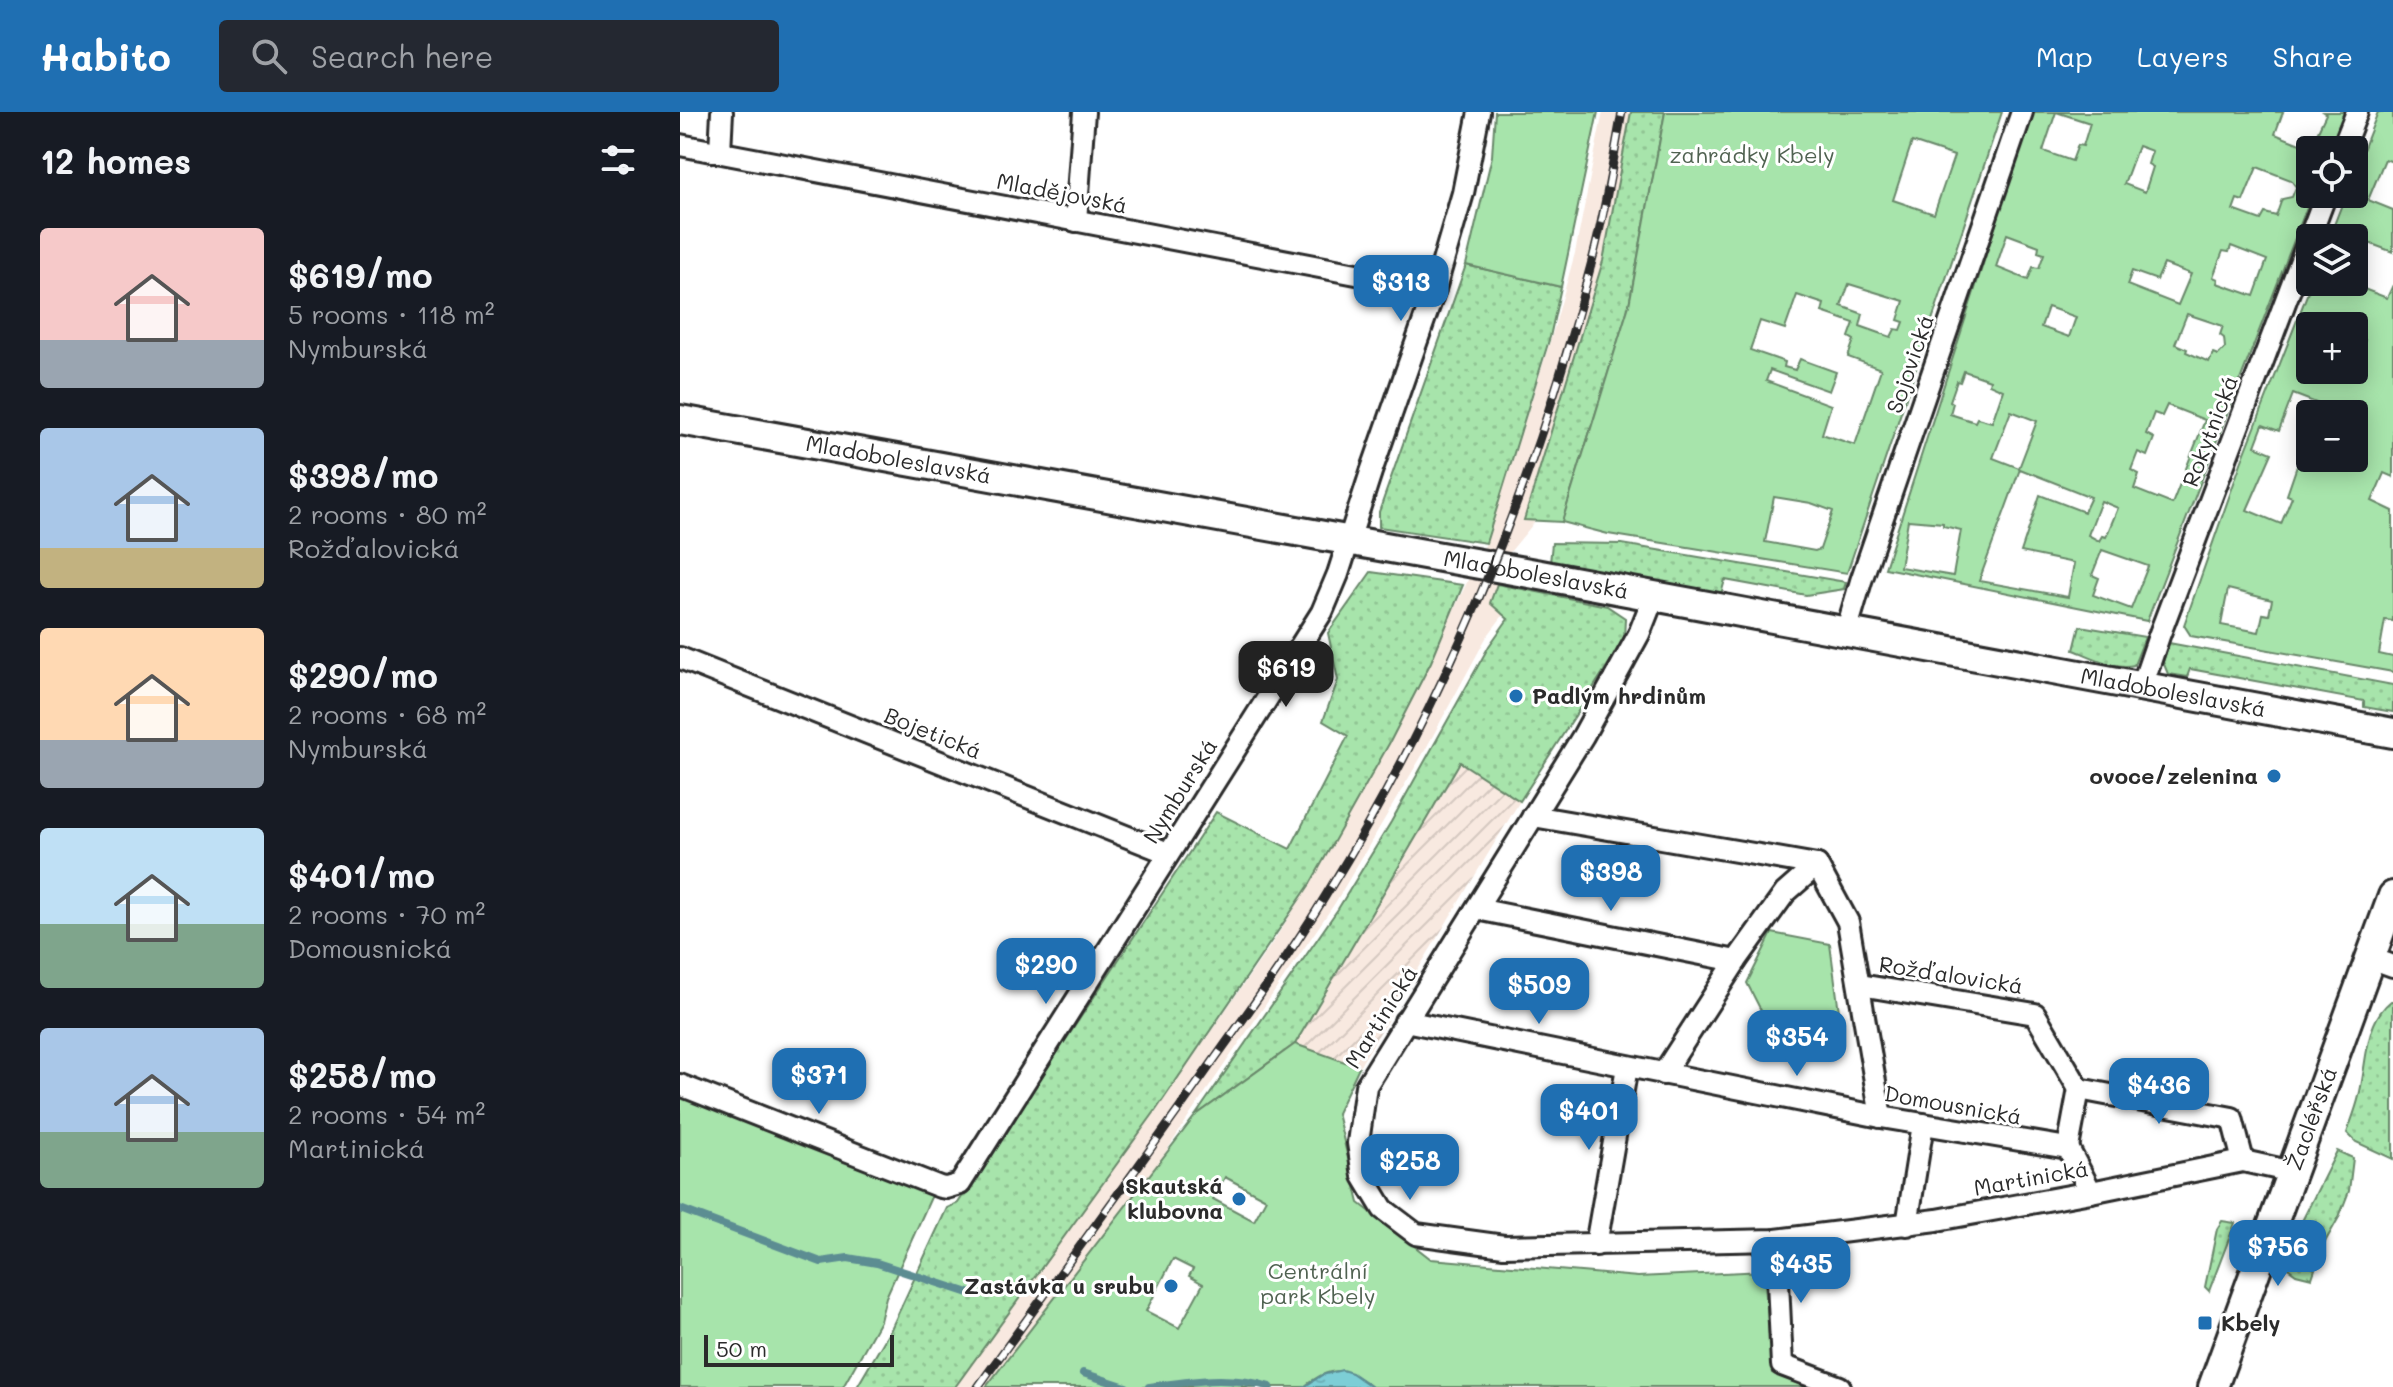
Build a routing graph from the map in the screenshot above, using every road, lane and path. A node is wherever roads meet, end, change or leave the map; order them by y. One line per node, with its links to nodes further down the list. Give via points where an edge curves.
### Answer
1 (722, 112): 8 (street)
2 (1084, 112): 10 (street)
3 (1479, 112): 11 (street, Nymburská, via 1463,193)
4 (2022, 112): 15 (street, Sojovická)
5 (2357, 112): 6 (street)
6 (2348, 136)
7 (680, 145): 8 (street, Mladějovská)
8 (720, 151): 10 (street, Mladějovská)
9 (2321, 208): 17 (street, Rokytnická)
10 (1076, 221): 11 (street, Mladějovská)
11 (1435, 289): 13 (street, Nymburská)
12 (680, 420): 13 (main road, Mladoboleslavská)
13 (1349, 540): 14 (main road, Mladoboleslavská); 20 (street, Nymburská, via 1322,612)
14 (1654, 596): 15 (main road, Mladoboleslavská); 19 (street, Martinická, via 1583,736)
15 (1846, 632): 17 (main road, Mladoboleslavská)
16 (680, 658): 20 (street, Bojetická)
17 (2142, 686): 18 (main road, Mladoboleslavská)
18 (2393, 733)
19 (1533, 816): 21 (street); 23 (street, Martinická)
20 (1168, 853): 30 (street, Nymburská, via 960,1184 946,1188)
21 (1817, 865): 24 (street, via 1785,893); 26 (street, via 1848,922)
22 (2393, 896): 25 (main road, Žacléřská)
23 (1477, 909): 24 (street); 27 (street, Martinická)
24 (1736, 961): 29 (street)
25 (2382, 962): 36 (main road, Žacléřská)
26 (1860, 985): 31 (street, Rožďalovická, via 2035,1014); 32 (street)
27 (1405, 1021): 28 (street, Domousnická); 40 (street, Martinická, via 1366,1086 1360,1117 1363,1176 1383,1209 1416,1234 1504,1246)
28 (1627, 1067): 29 (street, Domousnická); 40 (street)
29 (1663, 1074): 32 (street, Domousnická)
30 (680, 1085)
31 (2079, 1089): 34 (street); 35 (street, via 2232,1118)
32 (1881, 1117): 33 (street, Domousnická)
33 (1923, 1124): 34 (street, Domousnická); 38 (street)
34 (2068, 1148): 37 (street)
35 (2243, 1161): 36 (street, Martinická); 37 (street, Martinická)
36 (2293, 1172): 42 (main road, Žacléřská)
37 (2091, 1192): 38 (street, Martinická)
38 (1907, 1225): 39 (street, Martinická)
39 (1776, 1240): 40 (street, Martinická); 41 (street, via 1782,1365)
40 (1596, 1245)
41 (1840, 1387)
42 (2213, 1387)

